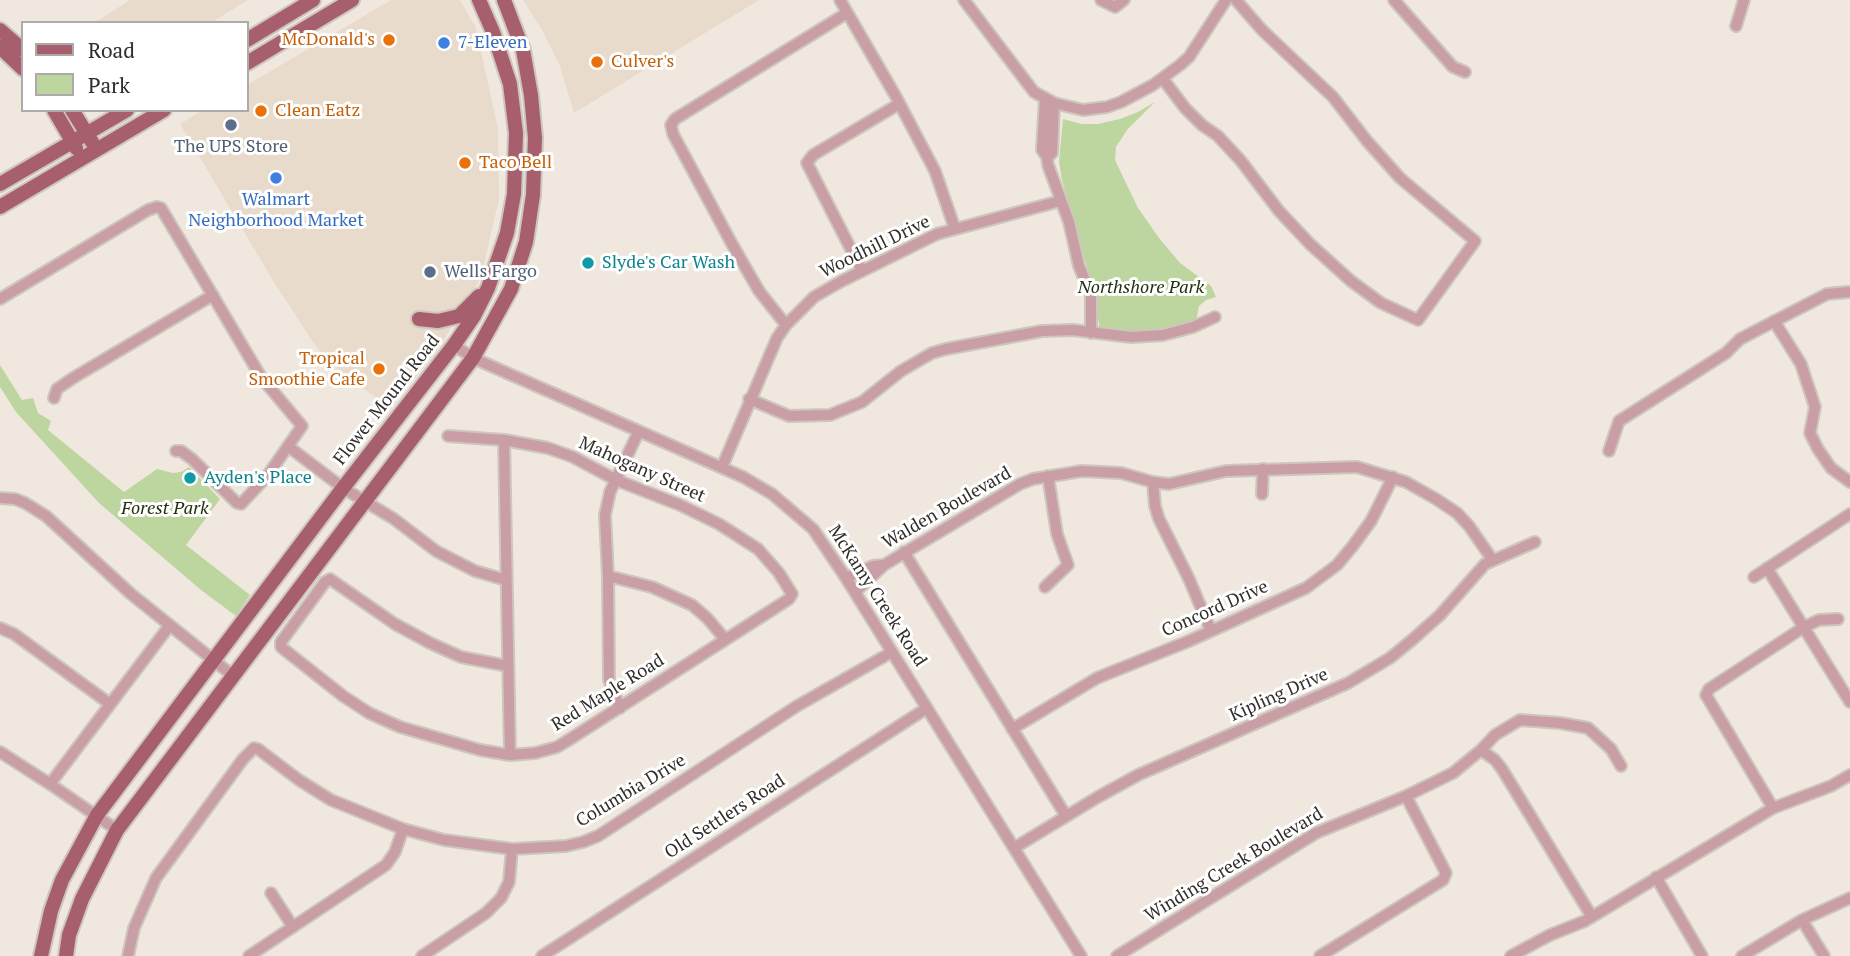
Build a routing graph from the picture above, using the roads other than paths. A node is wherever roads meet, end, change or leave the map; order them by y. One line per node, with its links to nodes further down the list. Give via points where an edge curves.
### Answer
1 (352, 0): 20 (main road)
2 (479, 0): 35 (main road, Flower Mound Road, via 510,84 516,133)
3 (504, 0): 36 (main road, via 523,50 531,95)
4 (839, 0): 13 (street)
5 (964, 0): 24 (street, via 1023,80)
6 (1101, 0): 12 (street)
7 (1226, 0): 23 (street, via 1189,57)
8 (1236, 0): 23 (street, via 1333,97 1400,178 1475,242 1418,320 1381,303 1310,244 1219,136 1185,108)
9 (1744, 0): 14 (street)
10 (1397, 1): 22 (street, via 1453,67)
11 (309, 3): 16 (main road); 19 (main road, via 291,22)
12 (1119, 3)
13 (847, 13): 25 (street); 48 (street, via 675,120 672,127 759,291)
14 (1736, 26)
15 (0, 30): 18 (main road)
16 (248, 39)
17 (0, 47): 21 (main road)
18 (21, 48)
19 (248, 50)
20 (248, 61)
21 (21, 67)
22 (1465, 72)
23 (1163, 79): 24 (street, via 1107,107 1083,110)
24 (1050, 101): 37 (street, via 1041,142)
25 (899, 104): 39 (street, via 935,171); 40 (street, via 807,163)
26 (55, 112): 31 (main road)
27 (73, 112): 30 (main road)
28 (124, 112): 30 (main road)
29 (161, 112): 32 (main road)
30 (87, 134): 31 (main road); 32 (main road)
31 (72, 142): 33 (main road); 34 (main road)
32 (96, 149): 33 (main road)
33 (81, 158): 38 (main road)
34 (0, 184)
35 (514, 194): 36 (main road); 41 (main road, Flower Mound Road, via 507,233)
36 (533, 195): 51 (main road, via 526,242 511,289)
37 (1060, 201): 39 (street, Woodhill Drive); 49 (street, via 1091,295)
38 (0, 207)
39 (956, 229): 40 (street, Woodhill Drive)
40 (862, 271): 48 (street, Woodhill Drive, via 814,298)
41 (488, 288): 46 (main road, via 459,316); 50 (main road, Flower Mound Road)
42 (1848, 292): 47 (street, via 1827,294)
43 (213, 295): 44 (street, via 157,207); 52 (street, via 73,378 57,389); 57 (street, via 261,377 300,421 302,426)
44 (0, 299)
45 (1215, 317): 49 (street, via 1163,335)
46 (419, 319)
47 (1774, 321): 58 (street, via 1619,421); 66 (street, via 1801,364 1815,407 1810,433 1831,468)
48 (786, 325): 53 (street, Woodhill Drive)
49 (1091, 333): 53 (street, via 1042,331 932,353 862,402 830,415 789,416)
50 (454, 345): 51 (street, McKamy Creek Road); 67 (main road, Flower Mound Road)
51 (473, 358): 54 (street, McKamy Creek Road); 70 (main road)
52 (54, 398)
53 (749, 399): 60 (street, Woodhill Drive)
54 (638, 433): 60 (street, McKamy Creek Road); 64 (street)
55 (448, 436): 56 (street, Mahogany Street)
56 (504, 440): 64 (street, Mahogany Street, via 548,448); 80 (street)
57 (289, 447): 59 (street, via 242,504 192,459); 67 (street)
58 (1609, 450)
59 (176, 451)
60 (722, 467): 79 (street, McKamy Creek Road, via 793,511 813,529)
61 (1264, 470): 63 (street, Walden Boulevard, via 1357,467); 65 (street, Walden Boulevard); 68 (street)
62 (1048, 476): 65 (street, Walden Boulevard, via 1082,471 1121,473); 73 (street, Walden Boulevard, via 1020,484); 81 (street, via 1057,534 1068,565)
63 (1393, 477): 74 (street, Walden Boulevard, via 1457,513); 88 (street, Concord Drive, via 1371,521 1336,565 1306,588)
64 (617, 480): 77 (street, via 605,515); 83 (street, Mahogany Street, via 740,536 758,549)
65 (1153, 482): 88 (street, via 1160,519)
66 (1850, 482)
67 (342, 488): 70 (street); 91 (main road, Flower Mound Road)
68 (1262, 494)
69 (0, 498): 85 (street, via 15,499 46,516)
70 (363, 502): 80 (street, via 457,563); 93 (main road)
71 (1850, 514): 76 (street)
72 (1535, 542): 74 (street, Kipling Drive)
73 (904, 552): 75 (street, Walden Boulevard); 98 (street)
74 (1492, 559): 108 (street, Kipling Drive, via 1412,640 1349,683 1138,775)
75 (884, 565): 79 (street, Walden Boulevard); 82 (street, Walden Boulevard)
76 (1767, 568): 78 (street); 86 (street)
77 (608, 576): 89 (street, via 652,587 692,606); 96 (street, via 608,680)
78 (1754, 577)
79 (846, 578): 82 (street, McKamy Creek Road)
80 (506, 580): 92 (street)
81 (1045, 587)
82 (855, 592): 90 (street, McKamy Creek Road)
83 (792, 594): 89 (street, Red Maple Road)
84 (1838, 619): 86 (street)
85 (170, 625): 91 (street); 95 (street)
86 (1804, 627): 94 (street); 106 (street, via 1706,695)
87 (0, 628): 95 (street)
88 (1211, 631): 98 (street, Concord Drive, via 1097,678)
89 (725, 639): 96 (street, Red Maple Road)
90 (892, 652): 97 (street, McKamy Creek Road); 112 (street, Columbia Drive, via 797,706 598,836 566,846)
91 (213, 660): 93 (street); 107 (main road, Flower Mound Road)
92 (508, 666): 101 (street); 101 (street, Red Maple Road, via 478,662 438,647 330,579 282,638 281,647 369,713 427,736)
93 (232, 675): 110 (main road)
94 (1850, 702)
95 (110, 704): 104 (street)
96 (620, 708): 101 (street, Red Maple Road, via 557,747)
97 (927, 708): 111 (street, McKamy Creek Road); 124 (street, Old Settlers Road)
98 (1012, 729): 108 (street)
99 (1480, 750): 102 (street, Winding Creek Boulevard, via 1520,720 1550,722 1588,729 1611,749); 105 (street, Winding Creek Boulevard, via 1453,773); 116 (street, via 1502,769)
100 (0, 752): 104 (street)
101 (510, 755)
102 (1621, 766)
103 (1850, 775): 106 (street)
104 (50, 784): 107 (street)
105 (1406, 796): 126 (street, Winding Creek Boulevard, via 1316,833); 127 (street, via 1444,864 1443,880)
106 (1773, 808): 113 (street)
107 (97, 816): 110 (street); 119 (main road, Flower Mound Road, via 62,880)
108 (1066, 816): 111 (street, Kipling Drive)
109 (403, 829): 112 (street, Columbia Drive); 118 (street, via 386,865); 121 (street, Columbia Drive, via 331,800 254,748 156,878 134,928)
110 (117, 831): 120 (main road, via 82,899)
111 (1014, 848): 125 (street, McKamy Creek Road)
112 (512, 849): 123 (street, via 509,882 501,898)
113 (1656, 877): 116 (street); 129 (street)
114 (271, 893): 118 (street)
115 (1850, 898): 117 (street)
116 (1592, 917): 128 (street)
117 (1802, 920): 130 (street); 131 (street)
118 (293, 927): 122 (street)
119 (41, 956)
120 (66, 956)
121 (128, 956)
122 (249, 956)
123 (422, 956)
124 (542, 956)
125 (1081, 956)
126 (1117, 956)
127 (1320, 956)
128 (1511, 956)
129 (1702, 956)
130 (1742, 956)
131 (1824, 956)

